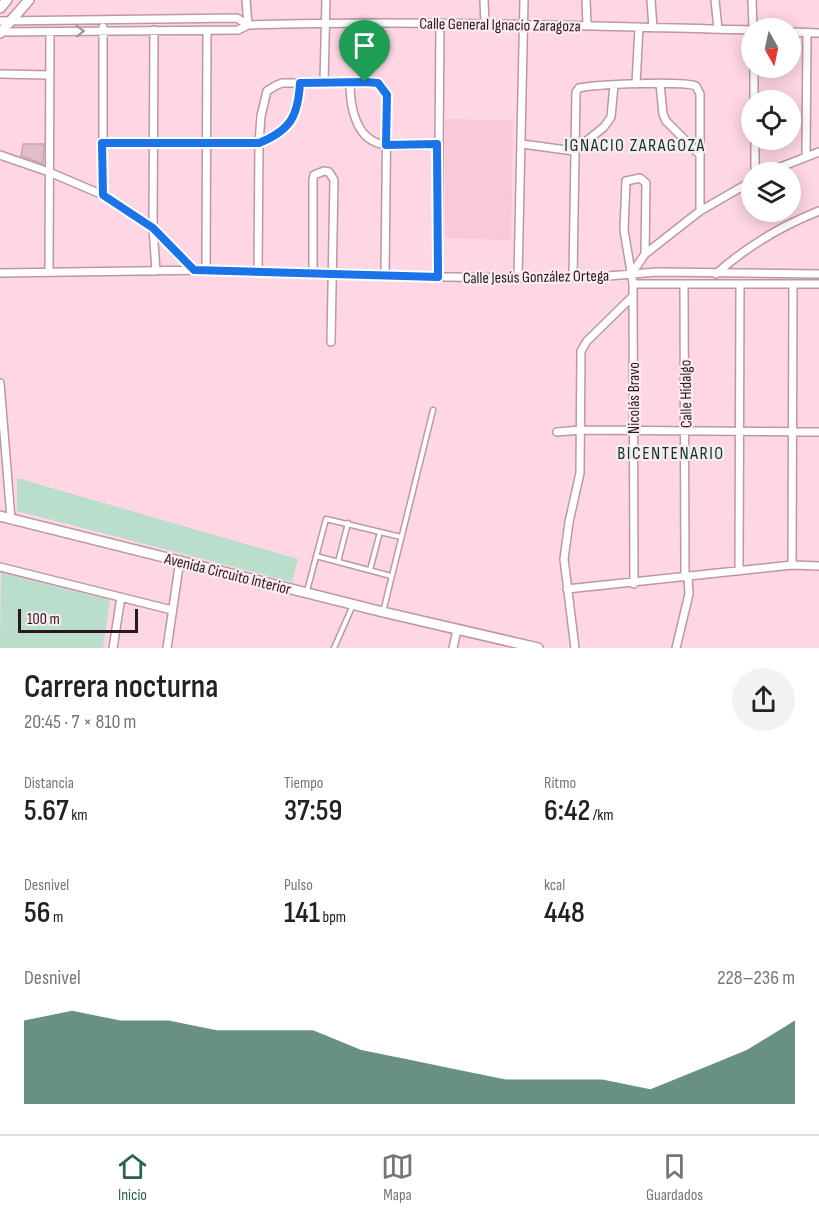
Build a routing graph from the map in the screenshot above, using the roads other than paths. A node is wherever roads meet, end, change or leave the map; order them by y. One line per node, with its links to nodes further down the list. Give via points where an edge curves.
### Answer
1 (7, 0): 11 (main road)
2 (29, 0): 15 (main road)
3 (246, 0): 21 (street)
4 (326, 0): 18 (street)
5 (484, 0): 20 (street)
6 (524, 0): 22 (street)
7 (586, 0): 23 (street)
8 (651, 0): 25 (street)
9 (716, 0): 26 (street)
10 (752, 0): 12 (street)
11 (0, 8)
12 (752, 18)
13 (143, 19): 14 (street, Calle General Ignacio Zaragoza); 16 (street, Calle General Ignacio Zaragoza); 28 (street)
14 (184, 19): 21 (street, Calle General Ignacio Zaragoza, via 237,18); 30 (street)
15 (11, 20): 16 (street, Calle General Ignacio Zaragoza); 17 (street, Calle General Ignacio Zaragoza); 34 (main road)
16 (103, 20): 32 (street)
17 (0, 21)
18 (326, 22): 19 (street, Calle General Ignacio Zaragoza); 21 (street, Calle General Ignacio Zaragoza); 41 (street)
19 (440, 23): 20 (street, Calle General Ignacio Zaragoza); 50 (street)
20 (485, 24): 22 (street, Calle General Ignacio Zaragoza)
21 (248, 25): 31 (street, Calle General Ignacio Zaragoza, via 238,30)
22 (524, 25): 23 (street, Calle General Ignacio Zaragoza); 51 (street)
23 (587, 25): 24 (street, Calle General Ignacio Zaragoza)
24 (639, 27): 25 (street, Calle General Ignacio Zaragoza); 43 (street)
25 (653, 28): 26 (street, Calle General Ignacio Zaragoza)
26 (718, 29): 27 (street, Calle General Ignacio Zaragoza)
27 (741, 29)
28 (143, 30): 29 (street, Calle General Ignacio Zaragoza); 32 (street, Calle General Ignacio Zaragoza)
29 (154, 30): 30 (street, Calle General Ignacio Zaragoza); 48 (street)
30 (184, 30): 31 (street, Calle General Ignacio Zaragoza)
31 (207, 30): 46 (street)
32 (102, 31): 33 (street, Calle General Ignacio Zaragoza, one-way to 32); 47 (street)
33 (50, 32): 34 (street, Calle General Ignacio Zaragoza); 39 (street)
34 (0, 33)
35 (801, 33): 36 (street)
36 (807, 33): 37 (street); 57 (street)
37 (819, 33)
38 (0, 74): 39 (street)
39 (49, 75): 59 (street)
40 (300, 83): 41 (street); 49 (street, via 292,120); 49 (street, via 278,84 267,91)
41 (324, 83): 42 (street)
42 (350, 83): 52 (street, via 351,105 360,128 369,139); 52 (street, via 375,82 387,95)
43 (636, 84): 44 (street); 45 (street)
44 (660, 84): 55 (street, via 666,121); 55 (street, via 691,84 699,90)
45 (614, 85): 53 (street, via 611,117); 53 (street, via 579,88 576,92)
46 (208, 142): 48 (street); 49 (street); 67 (street)
47 (102, 143): 48 (street); 61 (street)
48 (155, 143): 64 (street)
49 (259, 143): 70 (street)
50 (437, 144): 52 (street); 78 (street)
51 (522, 144): 53 (street); 80 (street)
52 (386, 145): 77 (street)
53 (574, 151): 79 (street)
54 (819, 152): 57 (street)
55 (700, 154): 62 (street)
56 (0, 155): 59 (street)
57 (806, 156): 58 (street)
58 (792, 162)
59 (48, 172): 61 (street); 69 (street)
60 (741, 187): 62 (street)
61 (103, 195): 64 (street)
62 (700, 211): 65 (street)
63 (819, 211): 75 (street, via 736,255)
64 (153, 228): 66 (street); 68 (street)
65 (645, 254): 73 (street); 73 (street, Nicolás Bravo, via 646,183 640,178 626,183 624,237)
66 (194, 270): 67 (street, Calle Jesús González Ortega); 68 (street, Calle Jesús González Ortega)
67 (206, 270): 70 (street, Calle Jesús González Ortega)
68 (156, 271): 69 (street, Calle Jesús González Ortega)
69 (49, 272): 71 (street, Calle Jesús González Ortega)
70 (258, 272): 72 (street, Calle Jesús González Ortega)
71 (0, 273)
72 (313, 273): 74 (street, Calle Jesús González Ortega); 74 (street, via 313,180 314,175 324,171 334,180)
73 (632, 273): 75 (street, Calle Jesús González Ortega); 79 (street, Calle Jesús González Ortega); 81 (street, Nicolás Bravo)
74 (332, 274): 77 (street, Calle Jesús González Ortega); 87 (street)
75 (716, 274): 76 (street, Calle Jesús González Ortega)
76 (819, 274)
77 (385, 276): 78 (street, Calle Jesús González Ortega)
78 (438, 277): 80 (street, Calle Jesús González Ortega)
79 (573, 277): 80 (street, Calle Jesús González Ortega)
80 (518, 278)
81 (633, 284): 82 (street, Calle Jesús González Ortega); 86 (street, Nicolás Bravo)
82 (684, 284): 83 (street, Calle Jesús González Ortega); 92 (street, Calle Hidalgo)
83 (740, 284): 84 (street, Calle Jesús González Ortega); 93 (street)
84 (793, 284): 85 (street, Calle Jesús González Ortega); 95 (street)
85 (819, 284)
86 (632, 297): 90 (street, via 583,346); 91 (street, Nicolás Bravo)
87 (331, 342)
88 (0, 384): 97 (street)
89 (433, 410): 102 (lane)
90 (581, 430): 91 (street); 94 (street); 114 (street, via 579,485 564,559)
91 (633, 431): 92 (street); 113 (street, Nicolás Bravo)
92 (686, 431): 93 (street); 112 (street, Calle Hidalgo)
93 (738, 431): 95 (street); 110 (street)
94 (557, 432)
95 (792, 432): 96 (street); 106 (street)
96 (819, 432)
97 (3, 471): 99 (street)
98 (0, 516): 99 (main road, Avenida Circuito Interior)
99 (11, 519): 104 (main road, Avenida Circuito Interior)
100 (348, 523): 101 (lane); 103 (lane, via 326,519); 105 (lane)
101 (380, 532): 102 (lane); 109 (lane)
102 (401, 537): 111 (lane)
103 (316, 556): 105 (lane); 115 (lane)
104 (180, 560): 115 (main road, Avenida Circuito Interior); 118 (street)
105 (338, 562): 109 (lane)
106 (792, 565): 107 (street); 110 (street)
107 (819, 566)
108 (0, 567): 116 (street)
109 (370, 570): 111 (lane)
110 (739, 571): 112 (street)
111 (392, 576): 119 (lane)
112 (687, 577): 113 (street); 127 (street, Calle Hidalgo, via 689,594)
113 (634, 584): 114 (street)
114 (567, 589): 126 (street)
115 (306, 592): 117 (main road, Avenida Circuito Interior)
116 (121, 597): 118 (street); 121 (street)
117 (353, 604): 119 (main road, Avenida Circuito Interior); 123 (lane)
118 (172, 610): 122 (street)
119 (383, 612): 120 (main road, Avenida Circuito Interior)
120 (457, 630): 124 (street); 125 (main road, Avenida Circuito Interior)
121 (113, 648)
122 (167, 648)
123 (334, 648)
124 (453, 648)
125 (538, 648)
126 (575, 648)
127 (676, 648)

